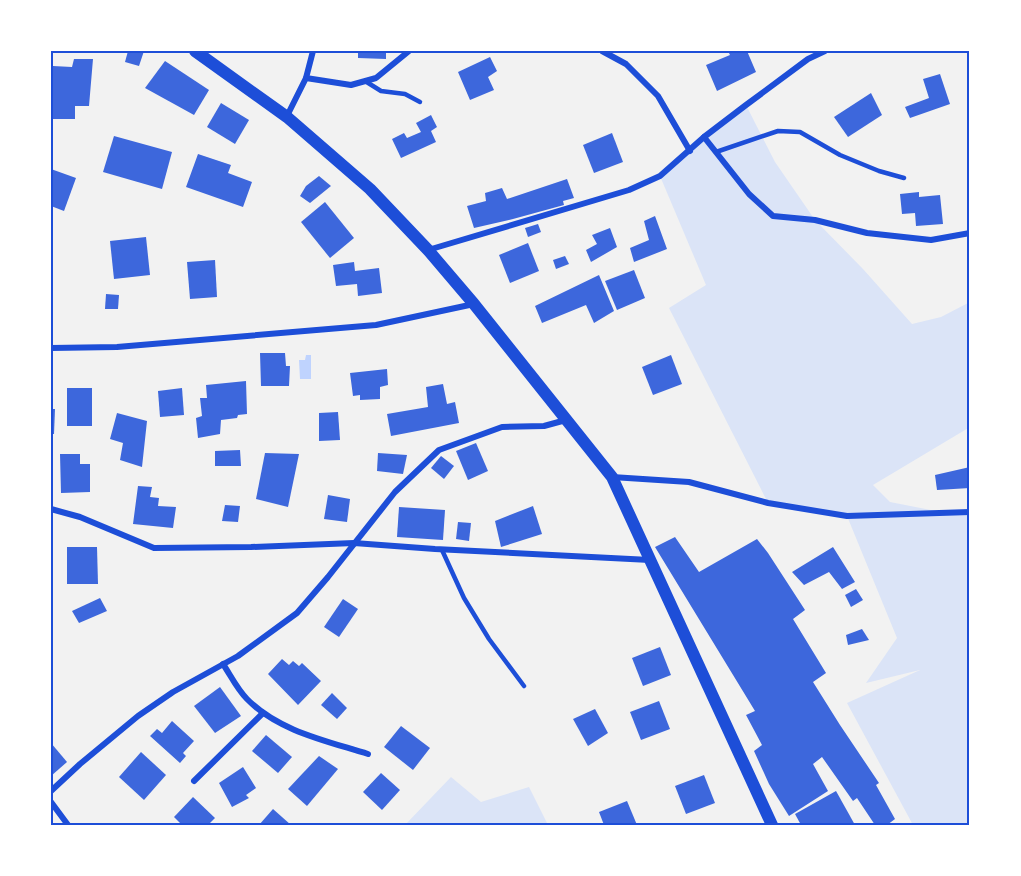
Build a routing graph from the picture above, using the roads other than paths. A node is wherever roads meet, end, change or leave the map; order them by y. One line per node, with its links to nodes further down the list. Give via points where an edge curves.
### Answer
1 (195, 51): 9 (main road)
2 (313, 51): 6 (street)
3 (409, 51): 7 (street, via 376,78)
4 (602, 51): 11 (street, via 626,64 658,96)
5 (825, 51): 10 (street, via 808,59)
6 (306, 78): 7 (street, via 351,86); 9 (street)
7 (365, 81): 8 (lane, via 381,91 405,94)
8 (420, 102)
9 (286, 117): 15 (main road, via 370,189)
10 (704, 137): 11 (street); 12 (street)
11 (690, 151): 15 (street, via 660,176 629,190)
12 (716, 152): 13 (lane, via 778,131 800,132 840,154); 14 (street, via 749,194 773,216 931,240)
13 (903, 178)
14 (970, 233)
15 (428, 250): 16 (main road)
16 (474, 304): 17 (street, via 376,325 117,347); 18 (main road)
17 (51, 348)
18 (567, 420): 19 (main road); 22 (street, via 544,426 502,427 439,450 395,492)
19 (612, 477): 21 (street, via 689,482 768,503 847,516); 24 (main road)
20 (51, 509): 22 (street, via 81,517 154,548)
21 (970, 512)
22 (354, 543): 23 (street); 25 (street, via 297,613)
23 (442, 550): 24 (street); 26 (lane, via 464,598)
24 (650, 560): 33 (main road)
25 (223, 664): 27 (street, via 245,698); 30 (street, via 138,716)
26 (524, 686)
27 (263, 714): 28 (street, via 310,736); 29 (street)
28 (368, 754)
29 (194, 781)
30 (51, 791)
31 (51, 802): 32 (street)
32 (68, 825)
33 (772, 825)

